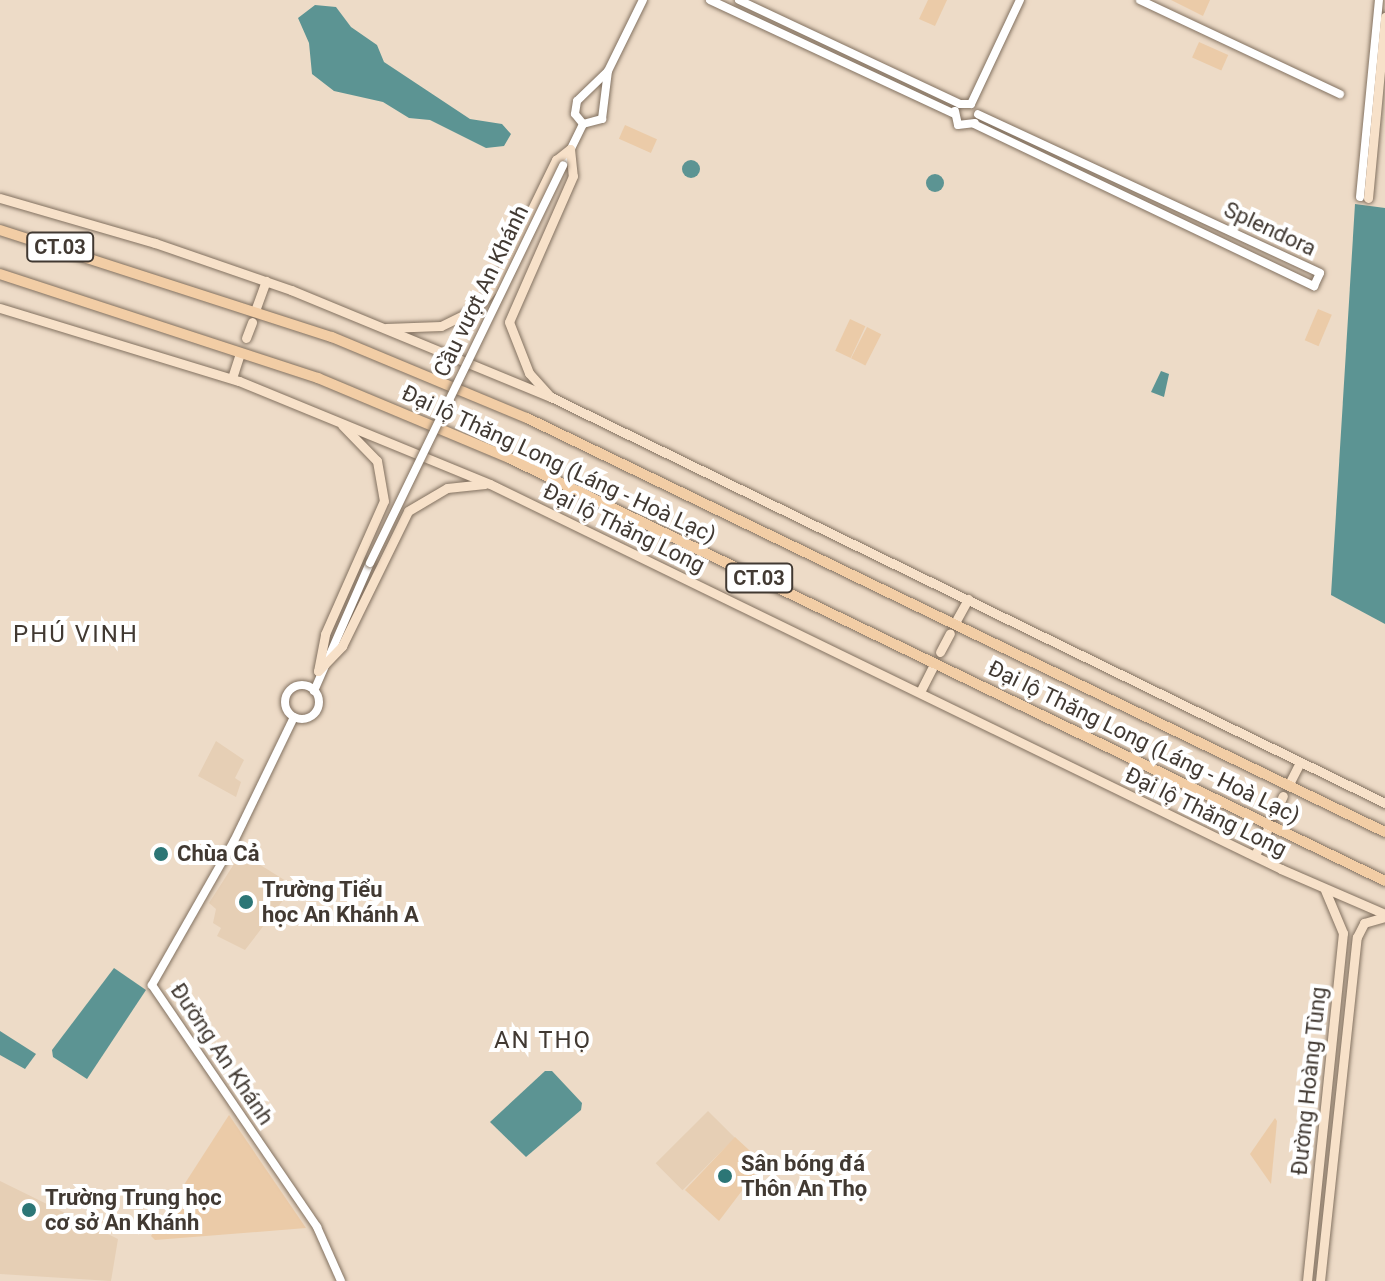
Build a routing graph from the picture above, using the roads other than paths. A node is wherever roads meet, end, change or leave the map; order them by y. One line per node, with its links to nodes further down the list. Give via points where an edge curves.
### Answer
1 (643, 0): 8 (street)
2 (710, 0): 14 (street)
3 (739, 0): 11 (street)
4 (1020, 0): 12 (street)
5 (1140, 0): 9 (street)
6 (1379, 0): 20 (street)
7 (1385, 17): 20 (main road)
8 (608, 71): 10 (street); 13 (street)
9 (1340, 94)
10 (582, 97): 13 (street, via 596,96); 16 (street, via 575,114)
11 (960, 104): 12 (street); 14 (street)
12 (971, 104): 15 (street)
13 (604, 106): 16 (street, via 602,119)
14 (954, 114): 17 (street, via 962,127)
15 (978, 114): 17 (street); 17 (street, Splendora, via 1320,273 1314,286)
16 (583, 124): 18 (street, Cầu vượt An Khánh)
17 (974, 124)
18 (570, 149): 27 (main road, via 556,160 493,289 476,309 441,326); 31 (main road, via 573,176 509,322 529,373); 39 (street, Cầu vượt An Khánh, bridge)
19 (0, 198): 23 (main road)
20 (1364, 198)
21 (0, 230): 50 (highway, Đại lộ Thăng Long (Láng - Hoà Lạc) / CT.03, via 332,337 527,418)
22 (0, 274): 52 (highway, Đại lộ Thăng Long (Láng - Hoà Lạc) / CT.03, via 318,378 509,458)
23 (266, 281): 25 (main road); 27 (main road)
24 (0, 308): 30 (main road, Đại lộ Thăng Long)
25 (256, 308)
26 (252, 322): 28 (main road)
27 (381, 328): 31 (main road)
28 (246, 338)
29 (240, 354): 30 (main road)
30 (232, 378): 32 (main road, Đại lộ Thăng Long)
31 (551, 397): 34 (main road)
32 (334, 417): 33 (main road, Đại lộ Thăng Long); 39 (main road, via 377,461 384,501 325,634)
33 (490, 484): 39 (main road, via 447,488 408,511 342,646); 42 (main road, Đại lộ Thăng Long)
34 (968, 599): 35 (main road); 44 (main road)
35 (957, 619)
36 (950, 633): 37 (main road)
37 (940, 652)
38 (933, 666): 42 (main road)
39 (317, 674): 40 (street); 41 (street)
40 (305, 686): 41 (street); 43 (street, via 286,696 284,705)
41 (314, 691): 43 (street, via 315,713)
42 (920, 692): 51 (main road, Đại lộ Thăng Long)
43 (294, 717): 55 (street, Đường An Khánh, via 234,841 152,985 317,1227)
44 (1300, 762): 45 (main road); 47 (main road)
45 (1290, 782)
46 (1283, 796): 48 (main road)
47 (1385, 803)
48 (1274, 815)
49 (1269, 826): 51 (main road)
50 (1385, 832)
51 (1255, 855): 53 (main road, Đại lộ Thăng Long)
52 (1385, 881)
53 (1324, 888): 54 (main road, Đại lộ Thăng Long); 56 (main road, Đường Hoàng Tùng, via 1343,933)
54 (1385, 916): 57 (main road, Đường Hoàng Tùng, via 1364,923 1357,937)
55 (341, 1281)
56 (1307, 1281)
57 (1320, 1281)

